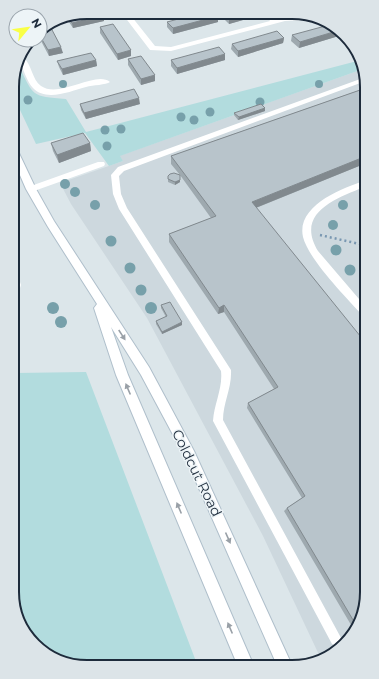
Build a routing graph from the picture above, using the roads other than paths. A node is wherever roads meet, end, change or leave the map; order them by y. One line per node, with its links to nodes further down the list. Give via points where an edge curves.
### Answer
1 (130, 19): 4 (main road, via 153,48 171,49)
2 (272, 19): 4 (main road)
3 (285, 19): 4 (main road)
4 (275, 22)
5 (24, 63): 7 (main road, via 36,87 44,91 54,93 95,82)
6 (360, 81): 14 (lane, via 122,169 115,175 117,194 123,209 226,370 228,379 217,412 218,421)
7 (106, 82)
8 (19, 162): 11 (main road, Coldcut Road)
9 (101, 164): 11 (lane)
10 (360, 186): 13 (lane, via 321,204 313,215 307,232 312,248)
11 (31, 189): 12 (main road, Coldcut Road)
12 (93, 291): 15 (main road, Coldcut Road, one-way to 12, via 122,375); 16 (main road, Coldcut Road, one-way to 16, via 145,371 190,455)
13 (360, 306)
14 (336, 640)
15 (243, 660)
16 (283, 660)

